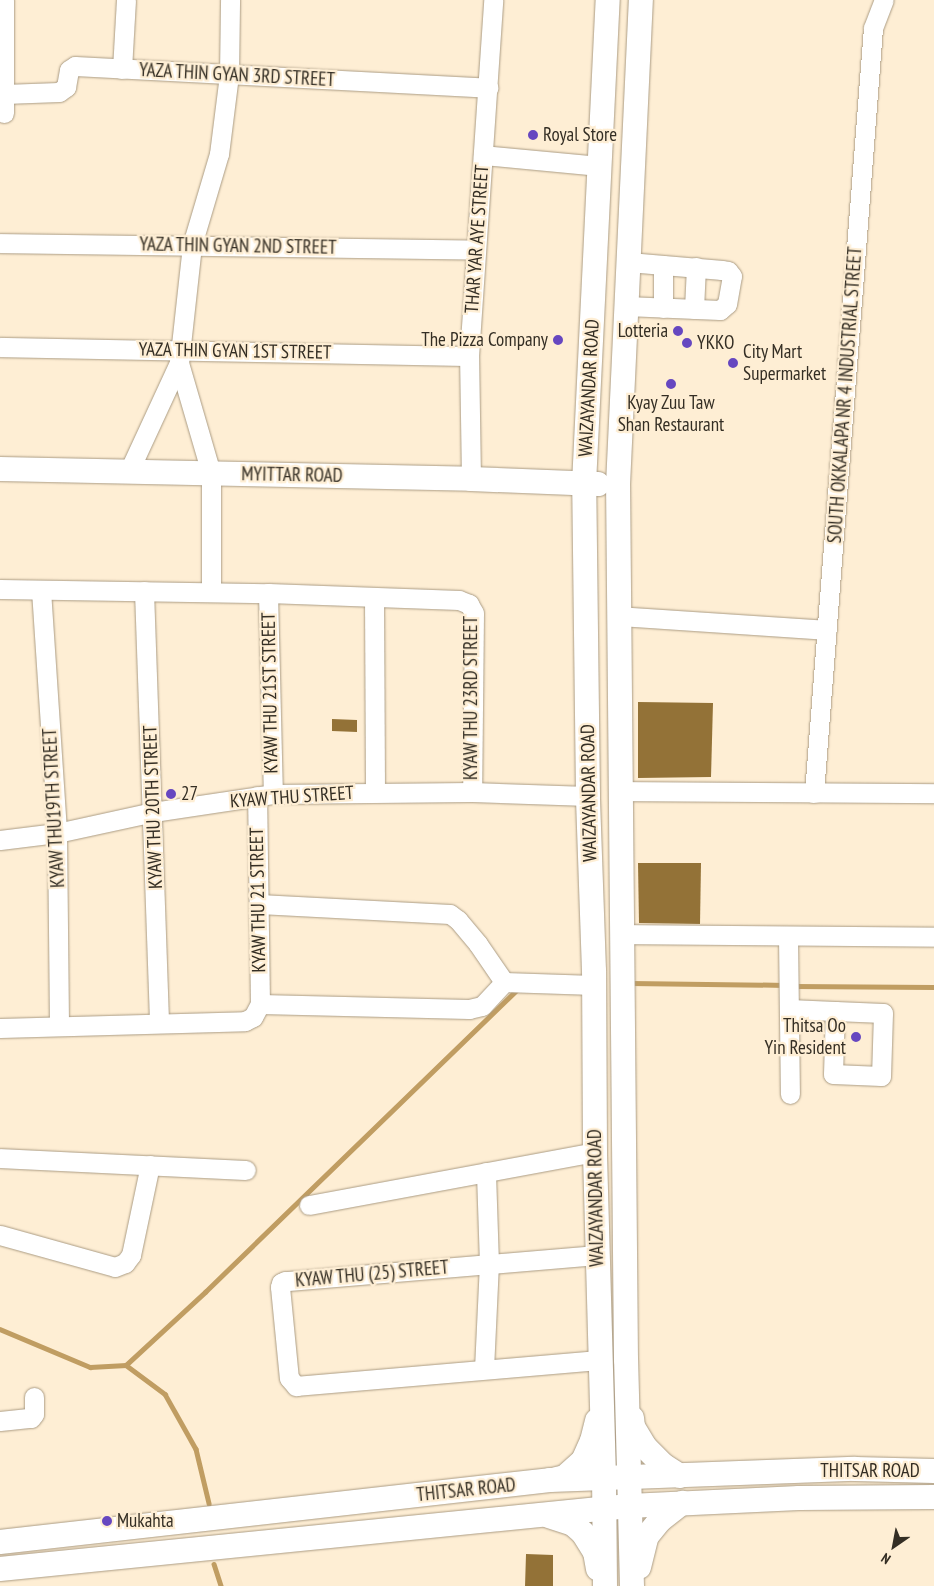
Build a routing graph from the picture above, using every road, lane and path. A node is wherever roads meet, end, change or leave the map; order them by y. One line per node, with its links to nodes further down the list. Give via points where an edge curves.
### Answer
1 (4, 0): 9 (street)
2 (126, 0): 8 (street)
3 (230, 0): 10 (street)
4 (493, 0): 11 (street, THAR YAR AYE STREET)
5 (608, 0): 15 (main road, WAIZAYANDAR ROAD)
6 (641, 0): 19 (main road, WAIZAYANDAR ROAD)
7 (884, 0): 41 (street, SOUTH OKKALAPA NR 4 INDUSTRIAL STREET, via 873,28)
8 (122, 69): 10 (street, YAZA THIN GYAN 3RD STREET); 12 (street, YAZA THIN GYAN 3RD STREET, via 75,66 69,70 66,86 59,92)
9 (2, 75): 12 (street)
10 (229, 75): 11 (street, YAZA THIN GYAN 3RD STREET); 17 (street, via 219,154)
11 (488, 88): 14 (street, THAR YAR AYE STREET)
12 (4, 94): 13 (street)
13 (4, 113)
14 (483, 155): 15 (street); 18 (street, THAR YAR AYE STREET)
15 (600, 166): 32 (main road, WAIZAYANDAR ROAD)
16 (0, 243): 17 (street, YAZA THIN GYAN 2ND STREET)
17 (192, 245): 18 (street, YAZA THIN GYAN 2ND STREET); 26 (street)
18 (476, 250): 27 (street, THAR YAR AYE STREET)
19 (628, 262): 20 (street); 22 (main road, WAIZAYANDAR ROAD)
20 (663, 265): 21 (street); 23 (street)
21 (696, 267): 24 (street); 24 (street, via 722,270 732,276 724,308)
22 (626, 306): 23 (street); 33 (main road, WAIZAYANDAR ROAD)
23 (664, 308): 24 (street)
24 (694, 309)
25 (0, 347): 26 (street, YAZA THIN GYAN 1ST STREET)
26 (180, 356): 27 (street, YAZA THIN GYAN 1ST STREET); 29 (street); 30 (street)
27 (469, 356): 31 (street, THAR YAR AYE STREET)
28 (0, 469): 29 (main road, MYITTAR ROAD)
29 (129, 471): 30 (main road, MYITTAR ROAD)
30 (210, 473): 31 (main road, MYITTAR ROAD); 37 (street)
31 (471, 479): 32 (main road, MYITTAR ROAD)
32 (584, 484): 33 (main road, MYITTAR ROAD); 48 (main road, WAIZAYANDAR ROAD)
33 (618, 485): 40 (main road, WAIZAYANDAR ROAD)
34 (0, 590): 35 (street)
35 (41, 590): 36 (street); 50 (street, KYAW THU19TH STREET)
36 (144, 591): 37 (street); 49 (street, KYAW THU 20TH STREET)
37 (211, 592): 38 (street)
38 (268, 593): 39 (street); 47 (street, KYAW THU 21ST STREET)
39 (374, 598): 43 (street); 44 (street, KYAW THU 23RD STREET, via 458,600 469,604 474,613)
40 (618, 616): 41 (street); 42 (main road, WAIZAYANDAR ROAD)
41 (827, 630): 45 (street, SOUTH OKKALAPA NR 4 INDUSTRIAL STREET)
42 (619, 791): 45 (street); 53 (main road, WAIZAYANDAR ROAD)
43 (375, 792): 44 (street, KYAW THU STREET); 47 (street, KYAW THU STREET)
44 (472, 792): 48 (street, KYAW THU STREET)
45 (814, 792): 46 (street)
46 (934, 793)
47 (265, 795): 49 (street, KYAW THU STREET); 52 (street, KYAW THU 21 STREET)
48 (588, 796): 57 (main road, WAIZAYANDAR ROAD)
49 (153, 812): 50 (street, KYAW THU STREET); 61 (street, KYAW THU 20TH STREET)
50 (57, 833): 51 (street, KYAW THU STREET); 62 (street, KYAW THU19TH STREET)
51 (0, 840)
52 (259, 904): 56 (street, via 450,914 473,938); 58 (street, KYAW THU 21 STREET)
53 (621, 934): 54 (street); 66 (main road, WAIZAYANDAR ROAD)
54 (788, 936): 55 (street); 59 (street)
55 (934, 937)
56 (504, 982): 57 (street); 58 (street, via 482,1006 469,1008)
57 (594, 985): 65 (main road, WAIZAYANDAR ROAD)
58 (260, 1004): 61 (street, via 253,1018 245,1021)
59 (789, 1009): 60 (street); 64 (street)
60 (835, 1011)
61 (159, 1023): 62 (street)
62 (60, 1026): 63 (street)
63 (0, 1028)
64 (790, 1094)
65 (594, 1097): 66 (main road); 67 (main road, WAIZAYANDAR ROAD)
66 (623, 1099): 79 (main road, WAIZAYANDAR ROAD)
67 (595, 1152): 71 (street); 74 (main road, WAIZAYANDAR ROAD)
68 (0, 1158): 69 (street)
69 (150, 1165): 70 (street); 73 (street, via 131,1255 125,1263 114,1267)
70 (246, 1170)
71 (486, 1172): 72 (street); 75 (street)
72 (309, 1205)
73 (0, 1235)
74 (597, 1254): 75 (street, KYAW THU (25) STREET); 76 (main road, WAIZAYANDAR ROAD)
75 (489, 1264): 77 (street); 77 (street, KYAW THU (25) STREET, via 285,1281 280,1288 289,1378 296,1386)
76 (601, 1360): 77 (street, KYAW THU (25) STREET); 80 (main road, WAIZAYANDAR ROAD)
77 (484, 1369)
78 (34, 1397): 81 (street, via 31,1418)
79 (628, 1397): 83 (main road, WAIZAYANDAR ROAD); 84 (main road, via 633,1427 645,1447)
80 (602, 1398): 85 (main road, WAIZAYANDAR ROAD); 86 (main road, via 592,1441 583,1461 564,1477)
81 (0, 1420)
82 (934, 1471): 84 (main road, THITSAR ROAD, via 856,1469)
83 (629, 1476): 84 (main road, THITSAR ROAD); 85 (main road, THITSAR ROAD); 89 (main road, WAIZAYANDAR ROAD)
84 (680, 1476)
85 (604, 1477): 86 (main road, THITSAR ROAD); 90 (main road, WAIZAYANDAR ROAD)
86 (550, 1480): 92 (main road, THITSAR ROAD)
87 (934, 1497): 88 (main road, THITSAR ROAD, via 817,1497)
88 (682, 1503): 89 (main road, THITSAR ROAD); 95 (main road, via 660,1520 647,1536)
89 (629, 1506): 90 (main road, THITSAR ROAD); 95 (main road, WAIZAYANDAR ROAD)
90 (604, 1508): 91 (main road, THITSAR ROAD); 94 (main road, WAIZAYANDAR ROAD)
91 (545, 1514): 93 (main road, THITSAR ROAD); 94 (main road, via 573,1524 583,1533 595,1552)
92 (0, 1542)
93 (0, 1569)
94 (603, 1586)
95 (634, 1586)

